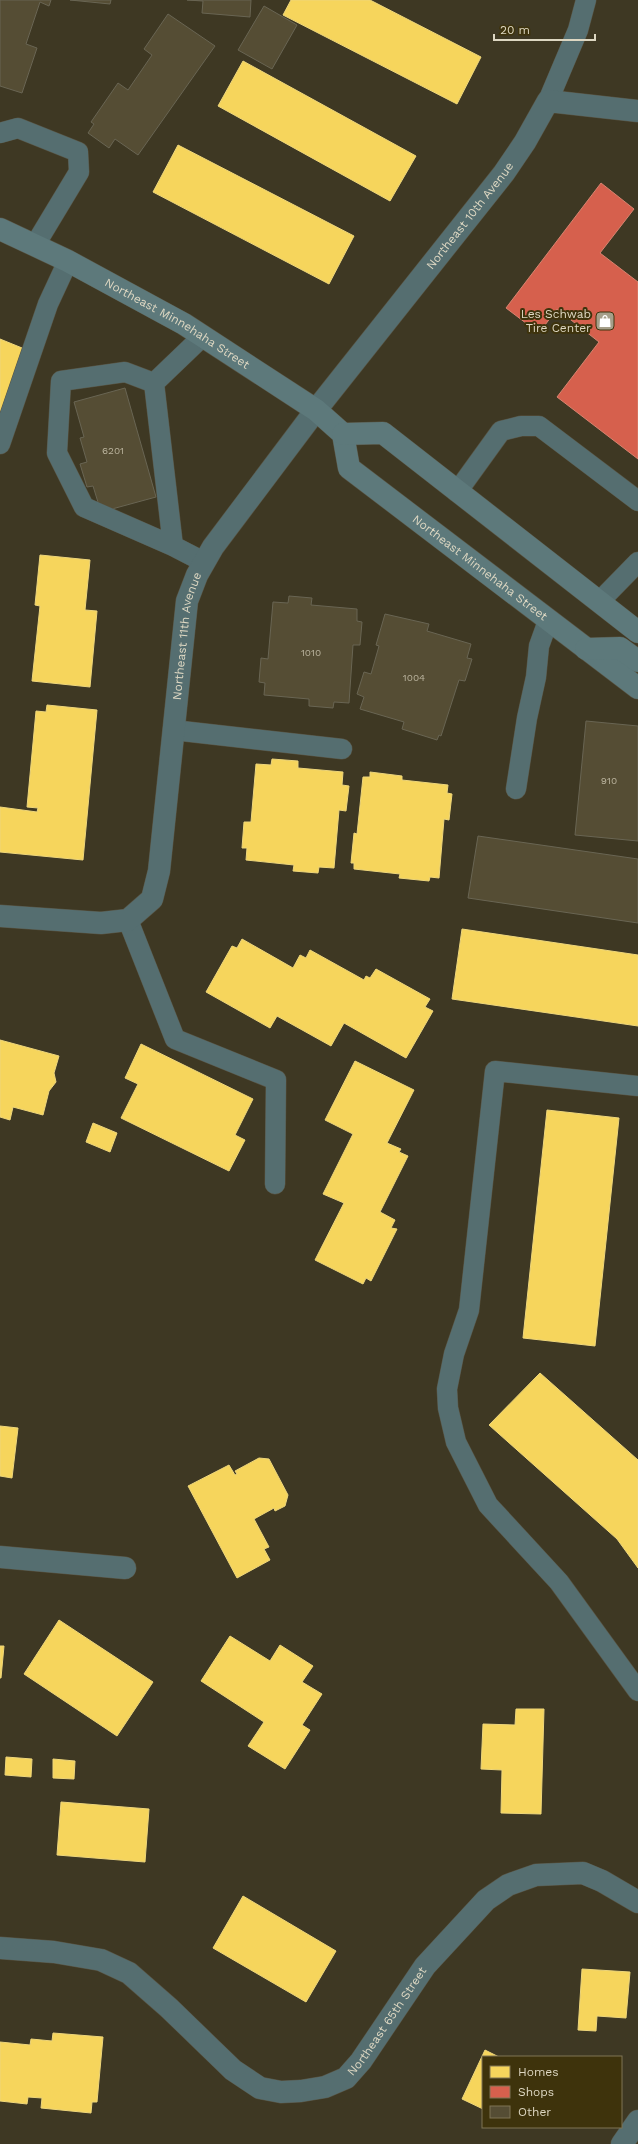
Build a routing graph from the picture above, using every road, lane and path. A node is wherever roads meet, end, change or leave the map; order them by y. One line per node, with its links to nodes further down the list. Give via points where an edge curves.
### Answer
1 (586, 0): 2 (lane, Northeast 10th Avenue, via 575,36)
2 (548, 101): 3 (street); 10 (street, Northeast 10th Avenue, via 504,173)
3 (638, 112)
4 (0, 133): 6 (lane, via 18,128 78,152 79,172)
5 (0, 229): 6 (main road, Northeast Minnehaha Street)
6 (35, 245): 7 (main road, Northeast Minnehaha Street)
7 (68, 261): 8 (main road, Northeast Minnehaha Street); 12 (lane, via 48,304)
8 (203, 336): 9 (lane); 10 (main road, Northeast Minnehaha Street)
9 (154, 383): 15 (lane); 15 (lane, via 125,372 61,381 57,453 84,507)
10 (316, 410): 11 (main road, Northeast Minnehaha Street); 16 (street, Northeast 11th Avenue)
11 (344, 434): 13 (main road, via 383,433); 19 (main road, Northeast Minnehaha Street, via 349,468)
12 (0, 444)
13 (457, 492): 14 (lane, via 501,431 521,426 539,426); 18 (main road)
14 (638, 500)
15 (174, 546): 16 (lane)
16 (204, 562): 24 (street, Northeast 11th Avenue, via 187,601)
17 (638, 562): 18 (lane)
18 (599, 602): 20 (main road)
19 (548, 621): 21 (main road, Northeast Minnehaha Street); 26 (lane, via 539,646)
20 (638, 632)
21 (586, 649): 22 (main road, via 620,648); 23 (main road, Northeast Minnehaha Street)
22 (638, 661)
23 (638, 688)
24 (173, 730): 25 (lane); 28 (street, Northeast 11th Avenue, via 159,871 152,899)
25 (342, 749)
26 (516, 789)
27 (0, 916): 28 (street, via 101,923)
28 (128, 920): 30 (lane, via 174,1039 276,1080)
29 (638, 1086): 33 (lane, via 495,1071 469,1310 454,1354 447,1389 448,1408 456,1442 488,1505 559,1582)
30 (275, 1184)
31 (0, 1557): 32 (street)
32 (125, 1568)
33 (638, 1691)
34 (638, 1902): 35 (street, Northeast 65th Street, via 583,1873 536,1875 508,1885 486,1900 425,1966 361,2061 346,2078 301,2091 280,2092 260,2088 233,2070 129,1973 101,1960 54,1952)
35 (0, 1948)
36 (638, 2121): 37 (street)
37 (622, 2144)

